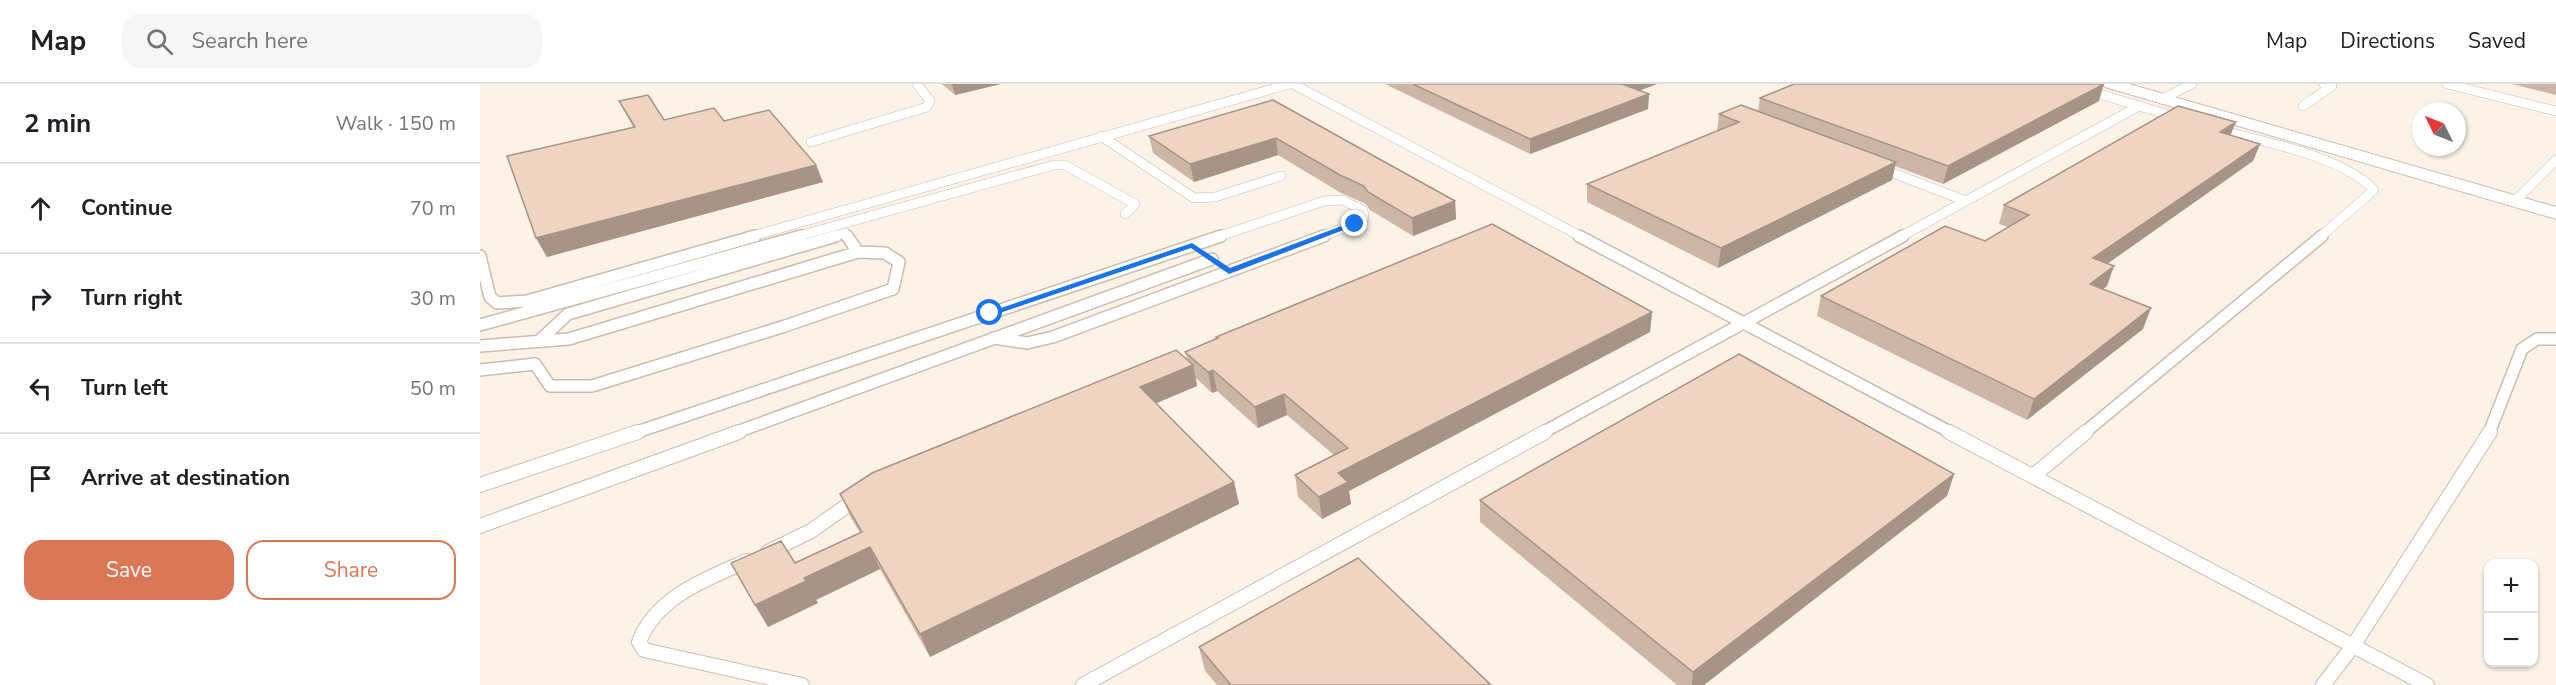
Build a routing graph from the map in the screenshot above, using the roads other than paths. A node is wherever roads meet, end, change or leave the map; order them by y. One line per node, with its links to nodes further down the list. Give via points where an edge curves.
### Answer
1 (917, 84): 15 (lane, via 930,101 927,107)
2 (1291, 84): 14 (lane); 29 (lane)
3 (2066, 84): 9 (lane)
4 (2111, 84): 8 (street)
5 (2192, 84): 8 (lane)
6 (2324, 84): 10 (lane, via 2332,86)
7 (2447, 84): 11 (lane)
8 (2162, 99): 20 (street)
9 (2139, 106): 12 (lane); 19 (lane)
10 (2303, 106)
11 (2556, 111)
12 (2183, 119)
13 (2205, 126): 37 (lane, via 2341,166 2371,183 2374,190)
14 (1101, 136): 18 (lane, via 1194,198 1215,197); 25 (lane, via 527,301 496,303 490,297)
15 (811, 142)
16 (2555, 162): 20 (lane)
17 (1868, 164): 19 (lane)
18 (1281, 176)
19 (1966, 201): 29 (lane)
20 (2515, 201): 21 (street)
21 (2556, 213)
22 (1125, 214): 30 (lane, via 1135,204 1065,165 1054,165)
23 (1192, 245): 26 (lane); 27 (lane, via 1323,201 1342,200 1362,210 1364,218 1355,224); 28 (lane)
24 (858, 252): 34 (lane, via 569,339); 34 (lane, via 845,233 568,314); 36 (lane, via 885,254 899,262 893,289 592,386 550,386 535,364)
25 (480, 256)
26 (1212, 259): 27 (lane); 31 (lane)
27 (1229, 271): 32 (lane, via 1040,341 1018,343)
28 (990, 313): 31 (lane); 38 (lane)
29 (1743, 322): 37 (lane); 43 (lane)
30 (480, 326)
31 (1009, 333): 32 (lane)
32 (994, 338): 40 (lane)
33 (2556, 339): 41 (lane, via 2540,338 2522,349 2488,437)
34 (539, 341): 35 (lane)
35 (480, 346)
36 (480, 370)
37 (2033, 476): 41 (lane)
38 (480, 485)
39 (866, 493): 42 (lane, via 811,531 689,588 657,612 641,632 639,642 644,650)
40 (480, 526)
41 (2353, 646): 44 (lane); 45 (lane)
42 (802, 685)
43 (1083, 685)
44 (2323, 685)
45 (2427, 685)

